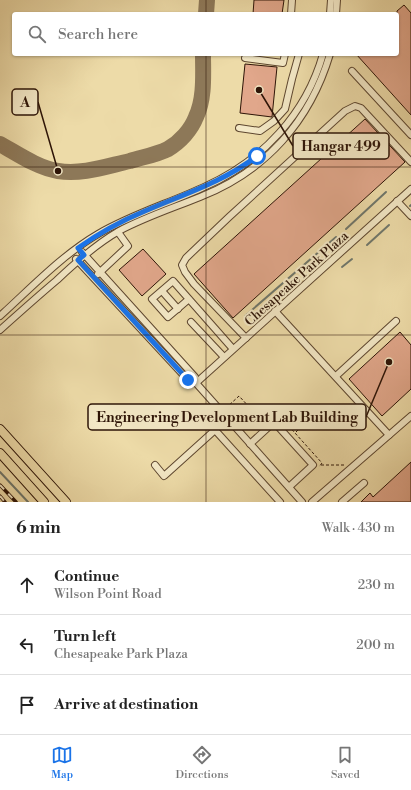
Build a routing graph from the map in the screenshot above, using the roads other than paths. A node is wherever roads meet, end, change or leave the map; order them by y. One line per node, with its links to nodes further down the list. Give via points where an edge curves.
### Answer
1 (292, 0): 4 (street)
2 (331, 0): 5 (street)
3 (337, 0): 6 (street)
4 (290, 12)
5 (330, 12)
6 (336, 12)
7 (285, 56): 11 (street, via 283,63)
8 (298, 56): 13 (street, via 285,109 260,131)
9 (321, 56): 20 (street, via 310,87 297,111 275,139 257,156 216,182 118,223)
10 (329, 56): 19 (street, via 318,88 302,116 283,140 253,168 201,197 150,216)
11 (245, 58)
12 (352, 71): 14 (street)
13 (239, 128)
14 (411, 135)
15 (411, 162): 34 (street, via 361,108 355,106 345,112 186,258 182,265 194,284)
16 (411, 189): 17 (street, Chesapeake Park Plaza)
17 (397, 201): 18 (street); 29 (street, Chesapeake Park Plaza)
18 (411, 216)
19 (118, 232): 22 (street); 24 (street, via 128,246)
20 (78, 248): 21 (street); 22 (street)
21 (71, 253): 23 (street); 30 (street)
22 (84, 255): 23 (street); 24 (street)
23 (78, 260): 25 (street); 33 (street)
24 (101, 272): 25 (street); 38 (street, via 195,377)
25 (94, 278): 38 (street, via 188,380)
26 (162, 291): 27 (street, via 173,281); 28 (street); 28 (street, via 152,299 168,317)
27 (189, 299): 28 (street); 35 (street)
28 (178, 309)
29 (276, 311): 34 (street, Chesapeake Park Plaza); 37 (street)
30 (0, 316)
31 (191, 322): 36 (street)
32 (396, 322): 37 (street)
33 (0, 330)
34 (246, 338): 35 (street, Chesapeake Park Plaza)
35 (233, 349): 36 (street, Chesapeake Park Plaza)
36 (224, 358): 38 (street, Chesapeake Park Plaza)
37 (336, 376): 41 (street)
38 (196, 383): 42 (street)
39 (411, 416): 41 (street)
40 (0, 429): 48 (main road)
41 (389, 435): 51 (street)
42 (250, 444): 46 (street); 46 (street, via 274,422 313,465)
43 (0, 453): 47 (main road)
44 (155, 465): 49 (street, via 164,476 215,430)
45 (364, 483): 52 (street)
46 (289, 487): 50 (street)
47 (44, 502)
48 (66, 502)
49 (280, 502)
50 (302, 502)
51 (312, 502)
52 (342, 502)

